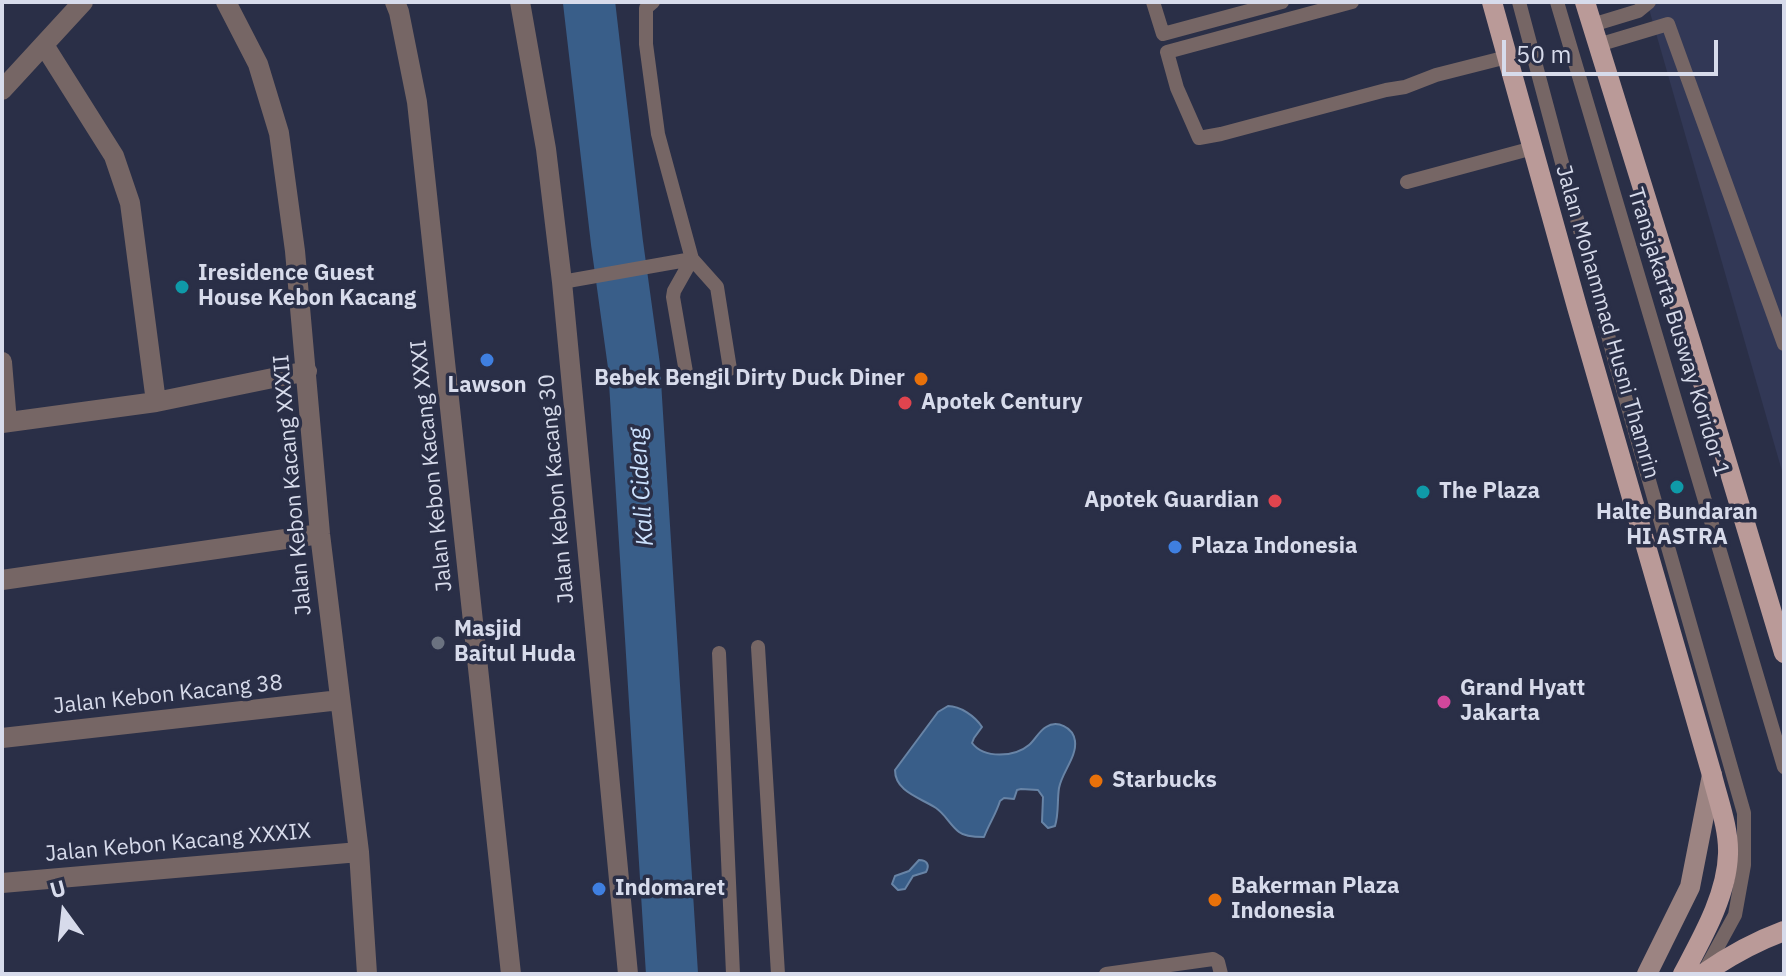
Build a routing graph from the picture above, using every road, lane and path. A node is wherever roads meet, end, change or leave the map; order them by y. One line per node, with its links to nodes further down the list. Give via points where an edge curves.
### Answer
1 (83, 2): 15 (street)
2 (226, 2): 26 (street, Jalan Kebon Kacang XXXII, via 258,64 279,133)
3 (395, 2): 45 (street, Jalan Kebon Kacang XXXI, via 417,102)
4 (520, 2): 22 (street, Jalan Kebon Kacang 30)
5 (653, 2): 21 (lane, via 646,8 646,44 658,134)
6 (1153, 2): 7 (lane, via 1163,34)
7 (1282, 2)
8 (1352, 2): 17 (lane, via 1167,52 1199,138)
9 (1492, 2): 17 (main road, Jalan Mohammad Husni Thamrin)
10 (1519, 2): 53 (lane, via 1744,813 1744,865 1735,915)
11 (1557, 2): 38 (lane, Transjakarta Busway Koridor 1)
12 (1585, 2): 14 (main road)
13 (1649, 2): 14 (lane, via 1638,11)
14 (1592, 25): 16 (main road)
15 (44, 45): 18 (street); 28 (street, via 124,180)
16 (1598, 45): 23 (lane, via 1668,24); 32 (main road)
17 (1507, 57): 19 (main road, Jalan Mohammad Husni Thamrin)
18 (2, 90)
19 (1533, 148): 20 (lane); 39 (main road, Jalan Mohammad Husni Thamrin)
20 (1407, 182)
21 (692, 259): 22 (lane); 25 (lane, via 717,287); 27 (lane, via 673,297)
22 (562, 282): 46 (street, Jalan Kebon Kacang 30)
23 (1784, 344)
24 (2, 362): 29 (street)
25 (730, 369)
26 (307, 371): 28 (street); 30 (street, Jalan Kebon Kacang XXXII)
27 (687, 378)
28 (156, 402): 29 (street)
29 (4, 422)
30 (320, 534): 31 (street); 36 (street, Jalan Kebon Kacang XXXII)
31 (2, 580)
32 (1775, 594): 35 (main road)
33 (758, 647): 48 (lane)
34 (719, 653): 47 (lane)
35 (1784, 653)
36 (340, 700): 37 (street, Jalan Kebon Kacang 38); 40 (street, Jalan Kebon Kacang XXXII)
37 (2, 738)
38 (1784, 767)
39 (1712, 775): 51 (street, via 1690,887); 52 (main road, Jalan Mohammad Husni Thamrin, via 1728,851 1726,880)
40 (359, 852): 41 (street, Jalan Kebon Kacang XXXIX); 44 (street, Jalan Kebon Kacang XXXII)
41 (2, 883)
42 (1784, 931): 53 (main road, via 1732,954)
43 (1165, 970): 49 (lane); 50 (lane, via 1213,959)
44 (367, 974)
45 (511, 974)
46 (628, 974)
47 (733, 974)
48 (778, 974)
49 (1106, 974)
50 (1221, 974)
51 (1647, 974)
52 (1683, 974)
53 (1703, 974)

